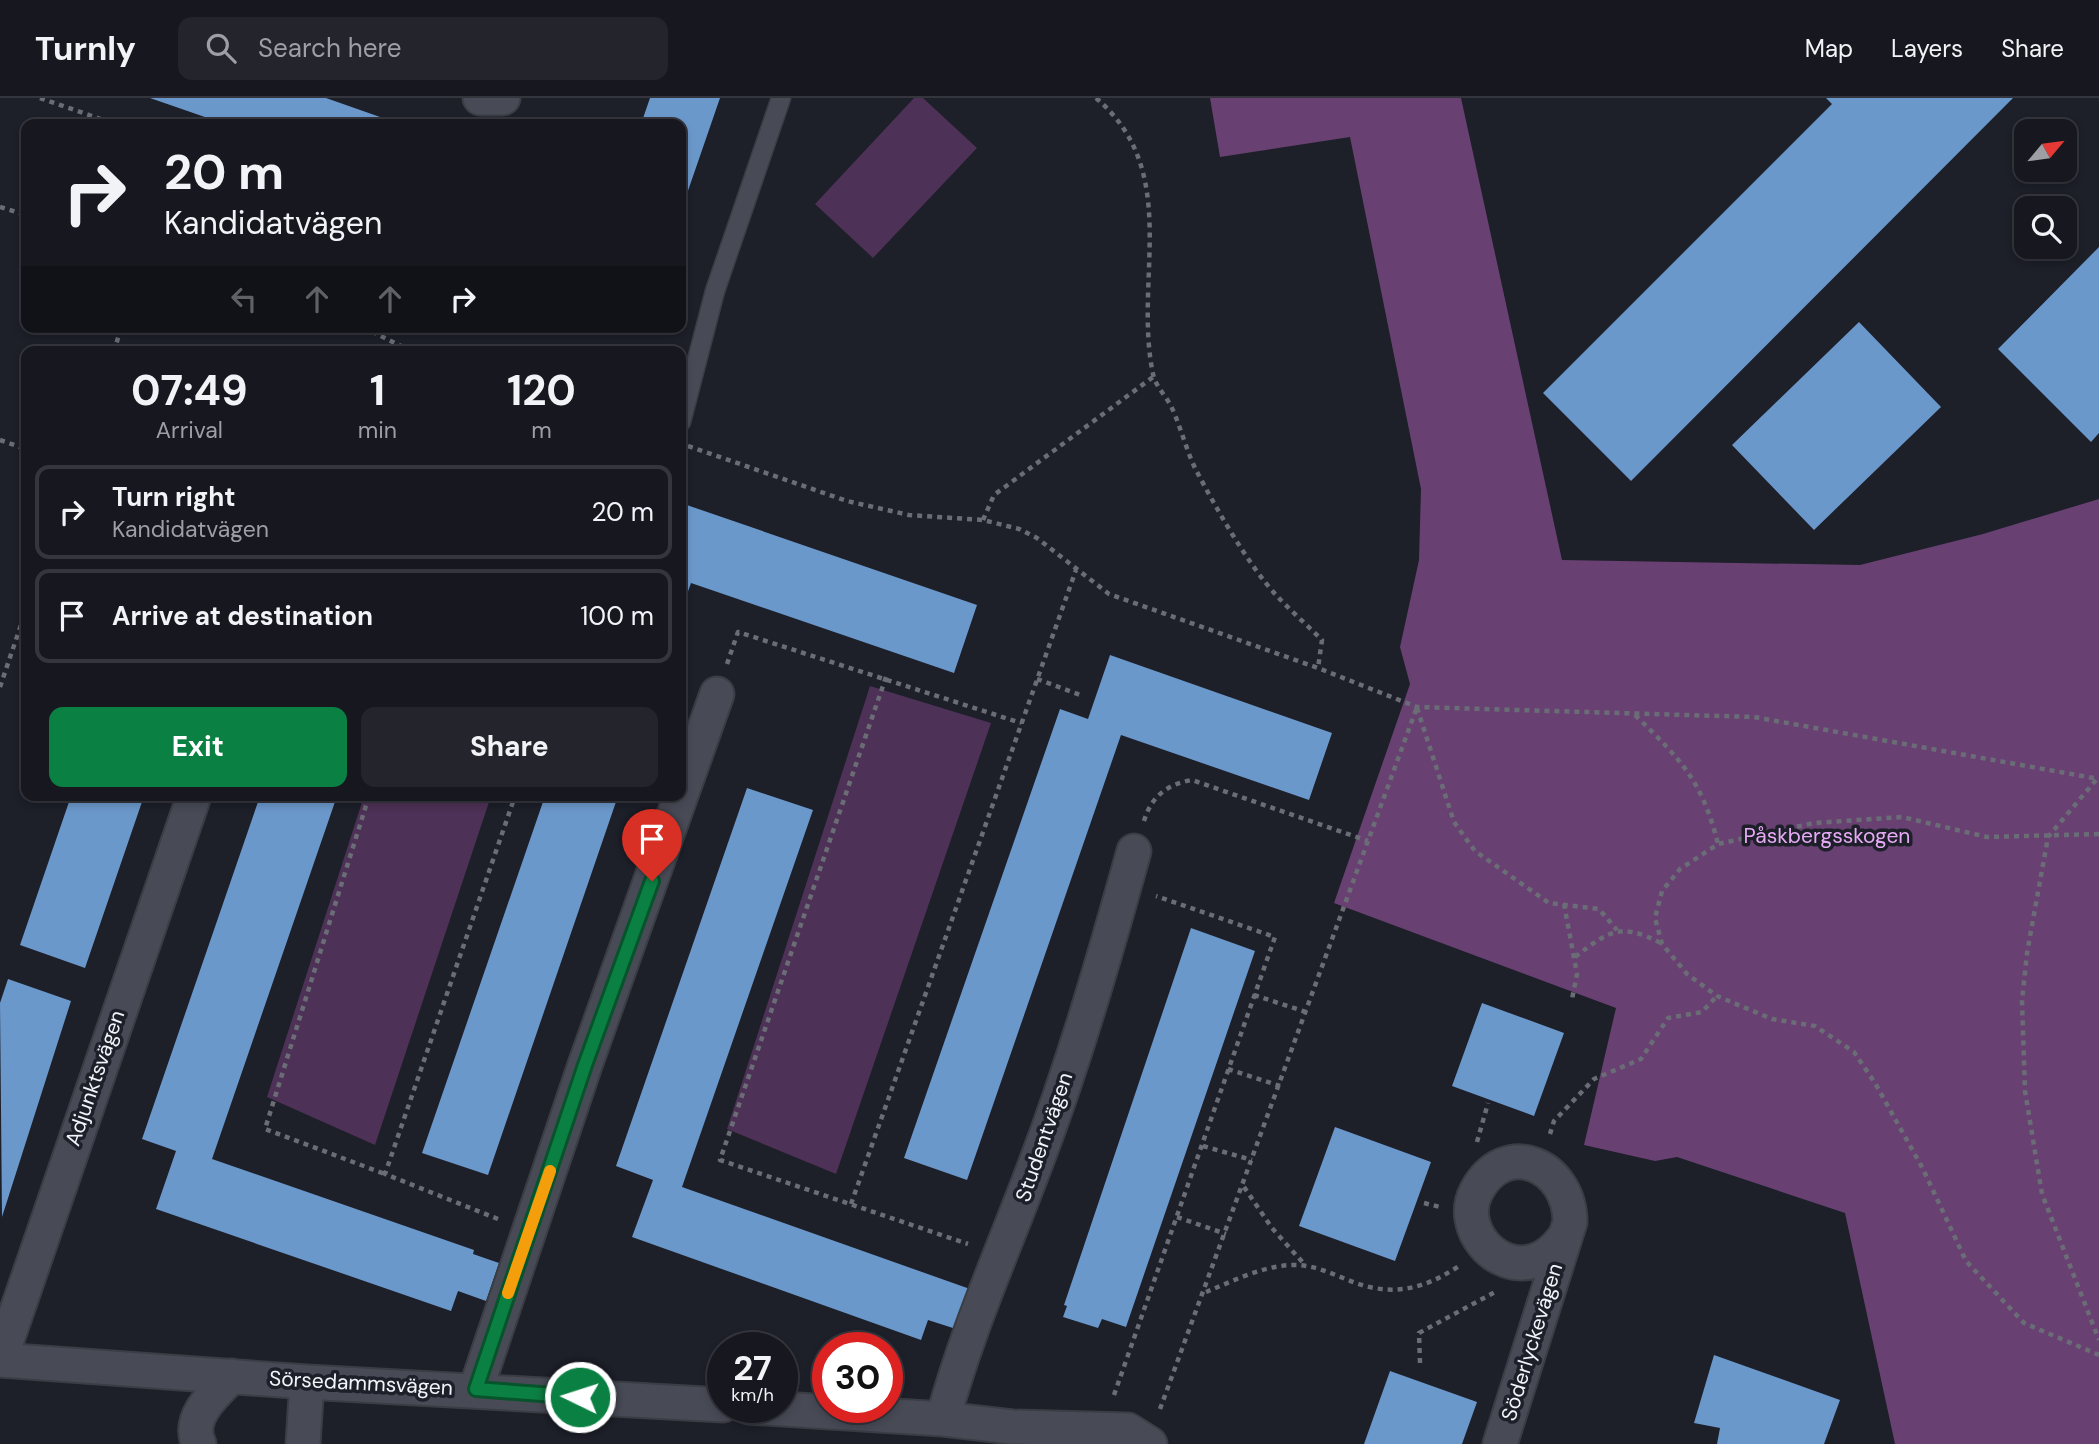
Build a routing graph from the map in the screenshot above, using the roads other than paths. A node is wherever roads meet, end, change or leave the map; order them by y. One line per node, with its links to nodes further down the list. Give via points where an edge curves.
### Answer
1 (480, 98): 2 (street)
2 (503, 98)
3 (781, 98): 4 (lane, via 715,291)
4 (686, 403)
5 (717, 694): 6 (street)
6 (686, 782)
7 (192, 801): 11 (street, Adjunktsvägen)
8 (679, 801): 14 (street)
9 (1135, 851): 17 (street, Studentvägen, via 1039,1157 956,1370)
10 (1563, 1239): 10 (street, Söderlyckevägen, via 1533,1261 1505,1259 1486,1248 1473,1226 1476,1192 1499,1166 1521,1162 1541,1166 1565,1192 1570,1222); 22 (street, Söderlyckevägen)
11 (0, 1360): 12 (street, Sörsedammsvägen)
12 (232, 1376): 13 (street, Sörsedammsvägen); 20 (street, via 199,1416 195,1437)
13 (307, 1382): 14 (street, Sörsedammsvägen); 21 (street)
14 (476, 1389): 15 (street, Sörsedammsvägen)
15 (707, 1404)
16 (798, 1410): 17 (street)
17 (943, 1419): 18 (street)
18 (988, 1434): 19 (street, via 1128,1430)
19 (1149, 1442)
20 (199, 1444)
21 (303, 1444)
22 (1500, 1444)

